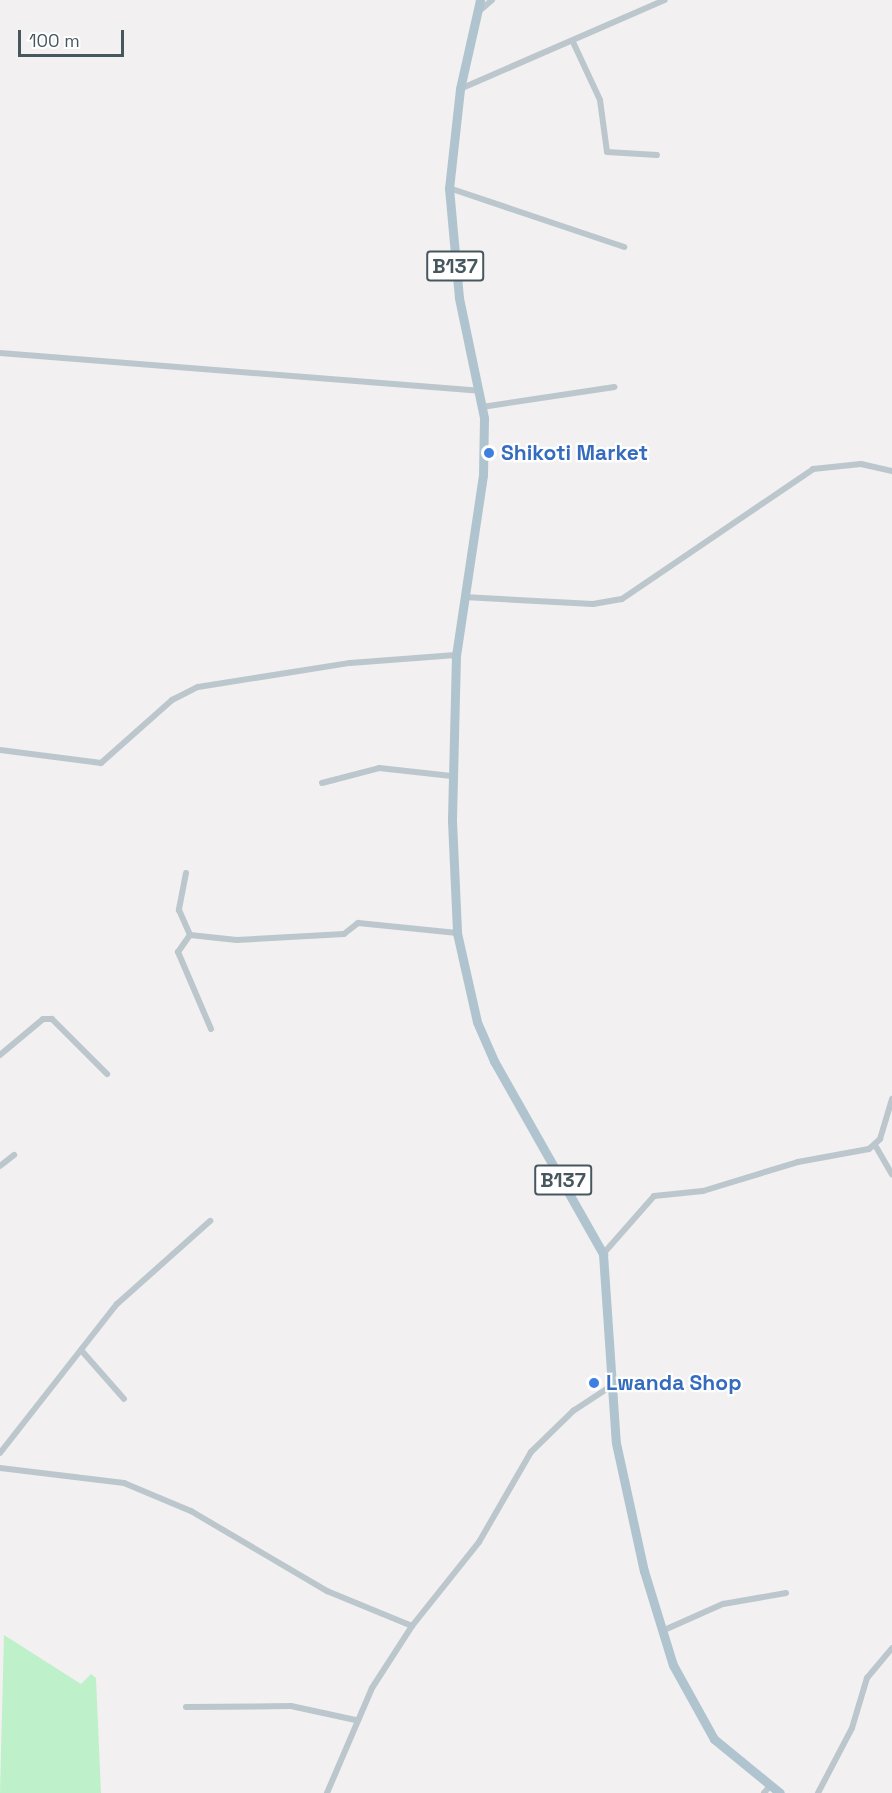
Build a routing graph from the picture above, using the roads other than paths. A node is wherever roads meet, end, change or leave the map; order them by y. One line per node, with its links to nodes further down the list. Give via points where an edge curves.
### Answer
1 (480, 0): 4 (main road, B137)
2 (492, 0): 4 (street)
3 (665, 0): 5 (street)
4 (476, 13): 6 (main road, B137)
5 (573, 42): 6 (street); 7 (street, via 600,100 607,152)
6 (460, 89): 8 (main road, B137)
7 (657, 155)
8 (449, 188): 9 (street); 12 (main road, B137, via 459,298)
9 (624, 247)
10 (0, 353): 12 (street)
11 (615, 387): 13 (street)
12 (478, 391): 13 (main road, B137)
13 (482, 407): 15 (main road, B137, via 483,476)
14 (892, 471): 15 (street, via 852,464 813,469 622,599 582,604)
15 (464, 597): 16 (main road, B137)
16 (456, 655): 17 (street, via 350,663 198,687 172,700 101,763); 18 (main road, B137)
17 (0, 750)
18 (452, 776): 19 (street, via 379,768); 21 (main road, B137)
19 (322, 783)
20 (186, 873): 22 (street, via 180,910)
21 (458, 933): 22 (street, via 358,923 344,934 237,939); 32 (main road, B137, via 477,1022 494,1061)
22 (190, 935): 23 (street, via 178,952)
23 (211, 1029)
24 (0, 1055): 25 (street, via 43,1019 52,1019)
25 (107, 1074)
26 (892, 1099): 27 (street)
27 (875, 1145): 30 (street); 32 (street, via 704,1191 654,1196)
28 (14, 1155): 29 (street)
29 (0, 1166)
30 (892, 1174)
31 (210, 1221): 33 (street, via 117,1304)
32 (603, 1254): 34 (main road, B137)
33 (81, 1350): 35 (street); 36 (street)
34 (608, 1388): 39 (street, via 537,1444 479,1542); 40 (main road, B137, via 626,1491)
35 (124, 1399)
36 (0, 1453)
37 (0, 1468): 39 (street, via 124,1483 191,1511 327,1591)
38 (786, 1593): 40 (street, via 723,1604)
39 (412, 1626): 43 (street)
40 (662, 1631): 44 (main road, B137, via 701,1721)
41 (892, 1648): 47 (street, via 867,1678 852,1728)
42 (186, 1707): 43 (street, via 291,1706)
43 (356, 1720): 45 (street)
44 (766, 1790): 46 (main road, B137)
45 (327, 1793)
46 (780, 1793)
47 (818, 1793)

